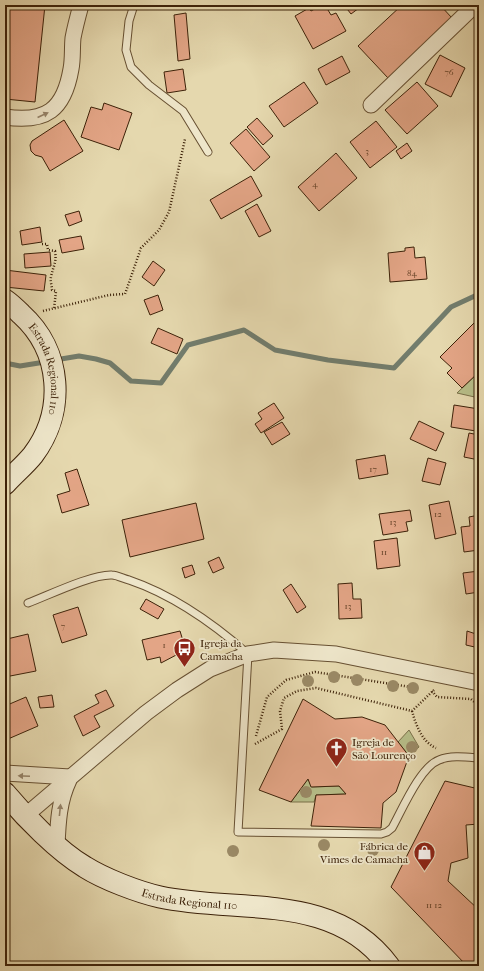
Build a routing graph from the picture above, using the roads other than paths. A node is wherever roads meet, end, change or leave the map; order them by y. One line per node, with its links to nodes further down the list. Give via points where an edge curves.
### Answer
1 (81, 5): 5 (street, one-way to 1, via 21,120 43,116 63,101)
2 (134, 5): 6 (lane, via 129,21 126,50 131,67 149,85 183,111)
3 (475, 5): 4 (street)
4 (371, 105)
5 (5, 118)
6 (208, 152)
7 (5, 300): 8 (main road, Estrada Regional 110, via 30,322 46,344 54,369 55,400 46,432 33,455)
8 (5, 484)
9 (28, 604): 10 (lane, via 84,581 112,575 165,595 226,634)
10 (248, 654): 11 (street, via 274,650 336,654); 12 (lane, via 238,832 381,834 392,828 426,768 438,760 455,757); 14 (street, via 210,669 177,690)
11 (479, 683)
12 (479, 758)
13 (5, 773): 14 (street, one-way to 13)
14 (70, 777): 16 (street); 17 (street, one-way to 14, via 59,808)
15 (5, 793): 16 (main road, Estrada Regional 110)
16 (26, 816): 17 (main road, Estrada Regional 110)
17 (57, 846): 18 (main road, Estrada Regional 110, via 85,868 125,886 159,897 200,904 303,912 339,924 367,941)
18 (389, 966)

